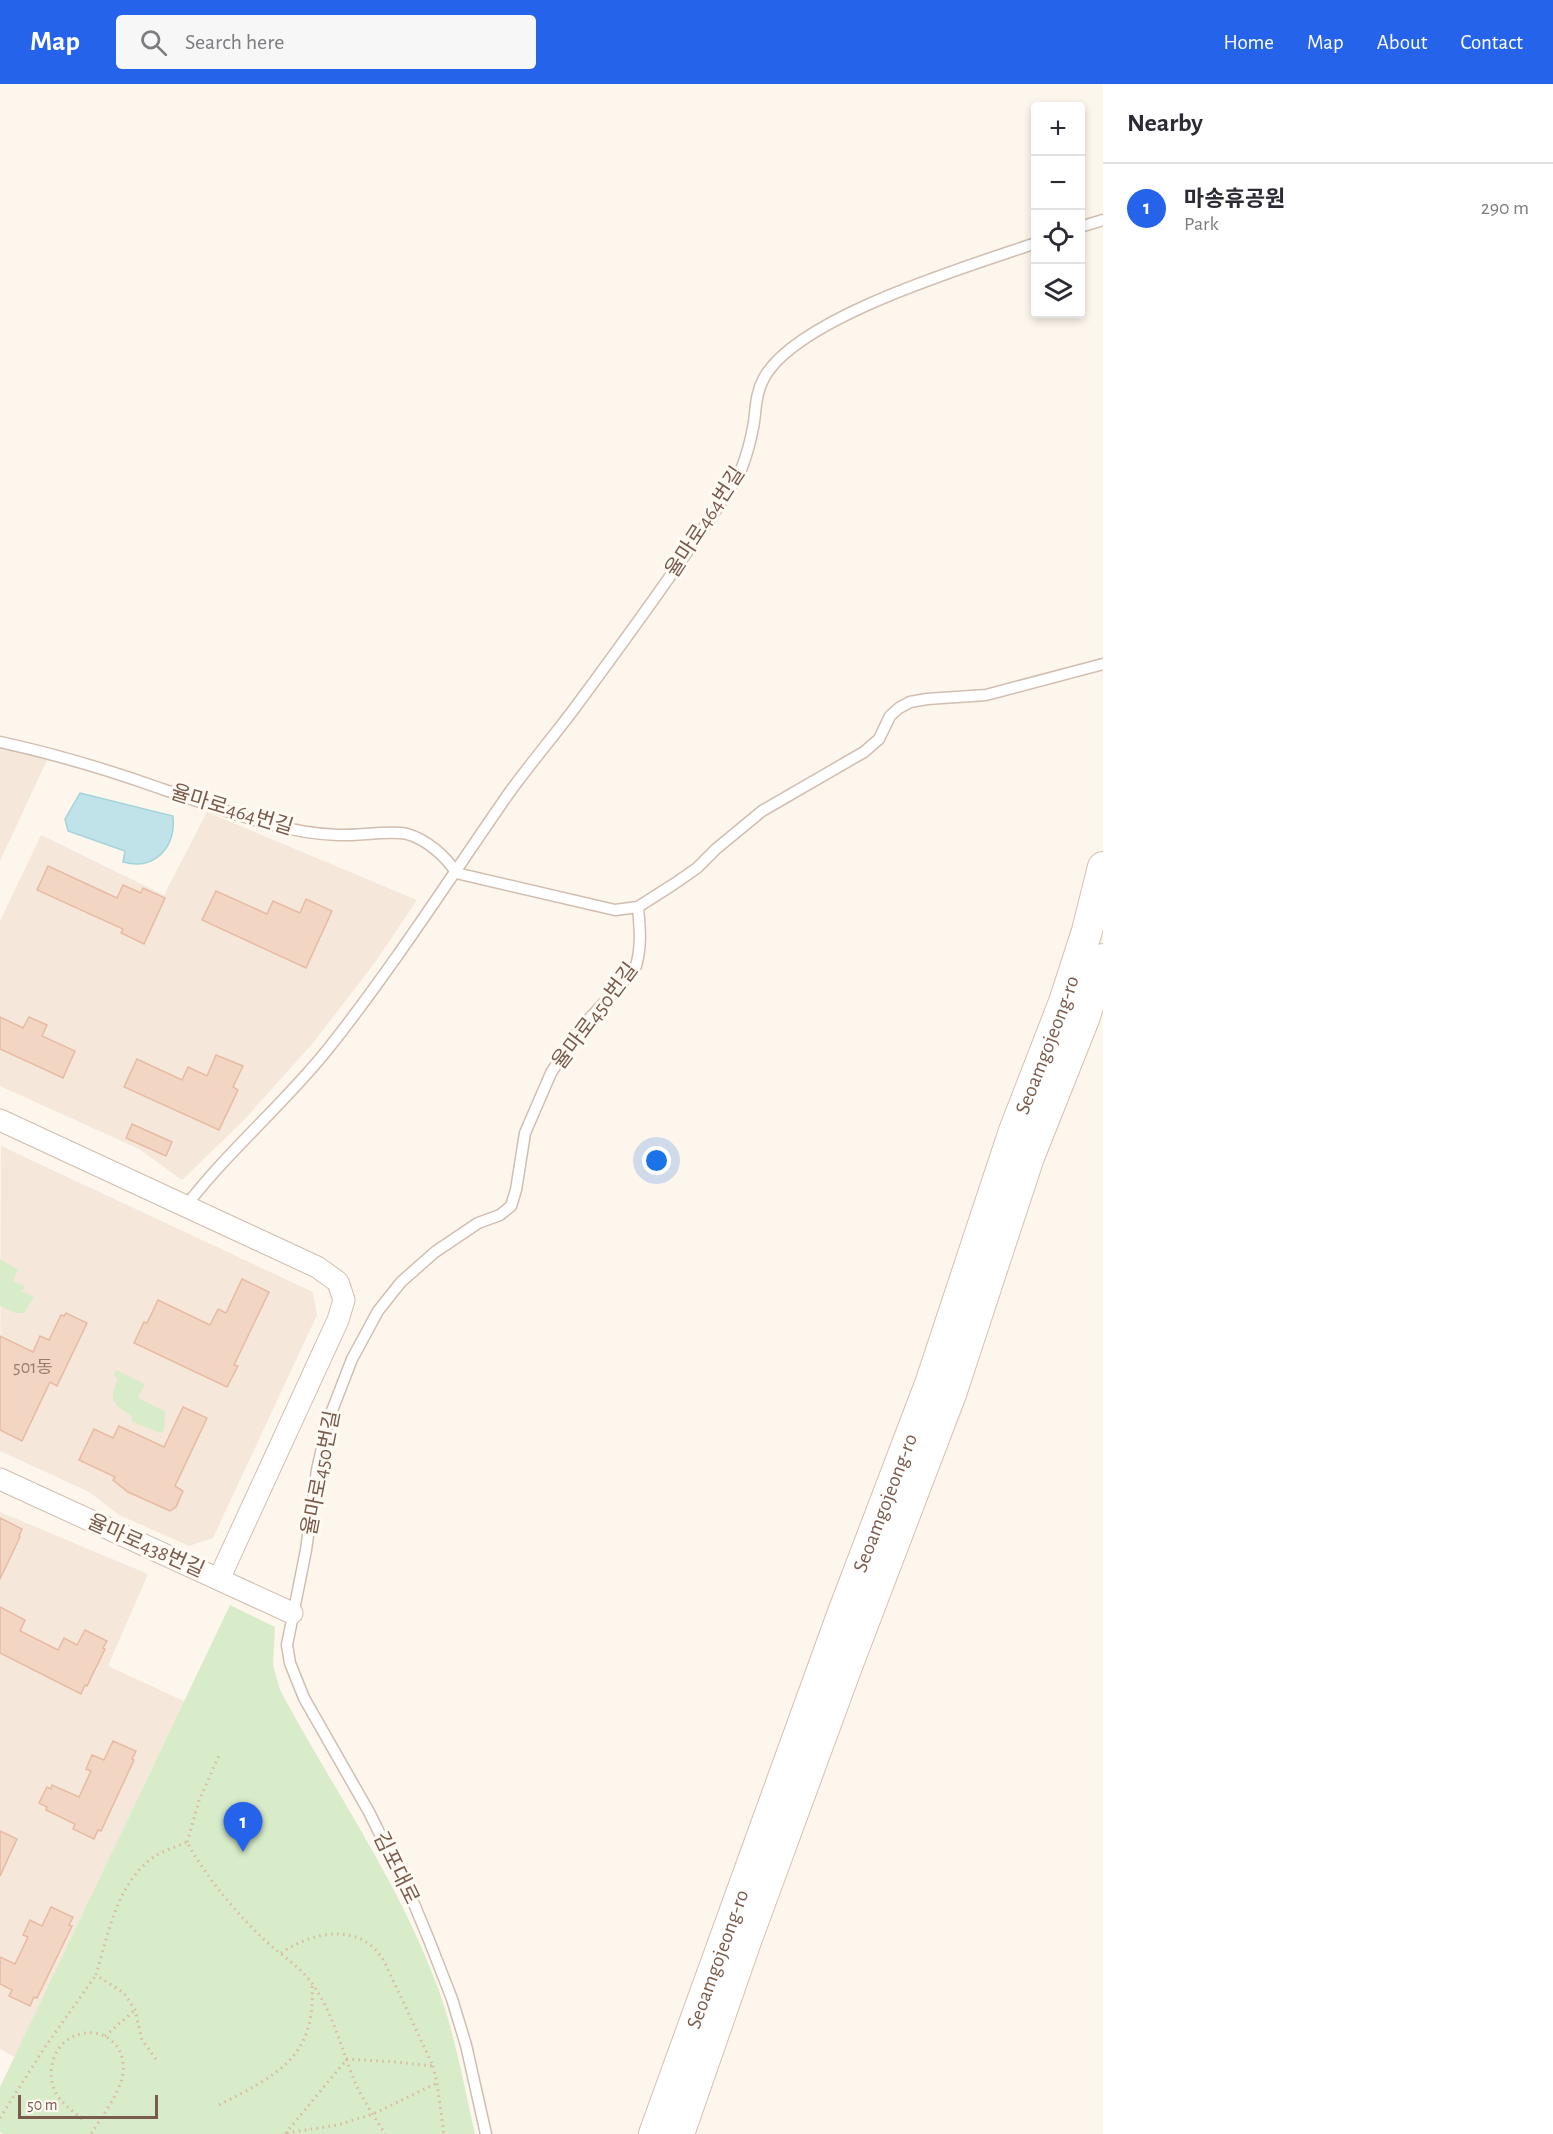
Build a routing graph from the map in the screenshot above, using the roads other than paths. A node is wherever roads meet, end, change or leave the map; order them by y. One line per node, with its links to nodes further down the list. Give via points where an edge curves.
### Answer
1 (1103, 220): 2 (lane)
2 (1085, 225)
3 (1031, 244): 7 (lane, 율마로464번길, via 914,285 854,312 811,333 773,364 757,396 748,453 739,475 656,598 510,791)
4 (1103, 664): 8 (lane, via 986,695 927,699 898,708 879,739 864,752 762,811 697,868)
5 (0, 742): 7 (lane, 율마로464번길, via 134,779 274,825 339,836 407,834 448,859)
6 (1103, 867): 16 (main road, Seoamgojeong-ro, via 1088,931 1014,1131 930,1384)
7 (456, 873): 8 (lane, via 615,910); 11 (lane, via 300,1084 226,1158)
8 (638, 907): 14 (lane, 율마로450번길, via 640,937 635,969 578,1031 551,1073 525,1133 511,1206 435,1252 401,1282 378,1311 352,1359 328,1421)
9 (1103, 959): 17 (main road, Seoamgojeong-ro, via 1084,1019 1029,1157 951,1394 846,1669)
10 (0, 1120): 11 (street, 율마로450번길)
11 (186, 1206): 13 (street, 율마로450번길, via 317,1267 338,1282 344,1300)
12 (0, 1479): 13 (street, 율마로438번길)
13 (219, 1578): 14 (street, 율마로438번길)
14 (292, 1613): 15 (lane, 김포대로, via 287,1645 295,1678 374,1822 429,1940 463,2036)
15 (486, 2134)
16 (654, 2134)
17 (679, 2134)

